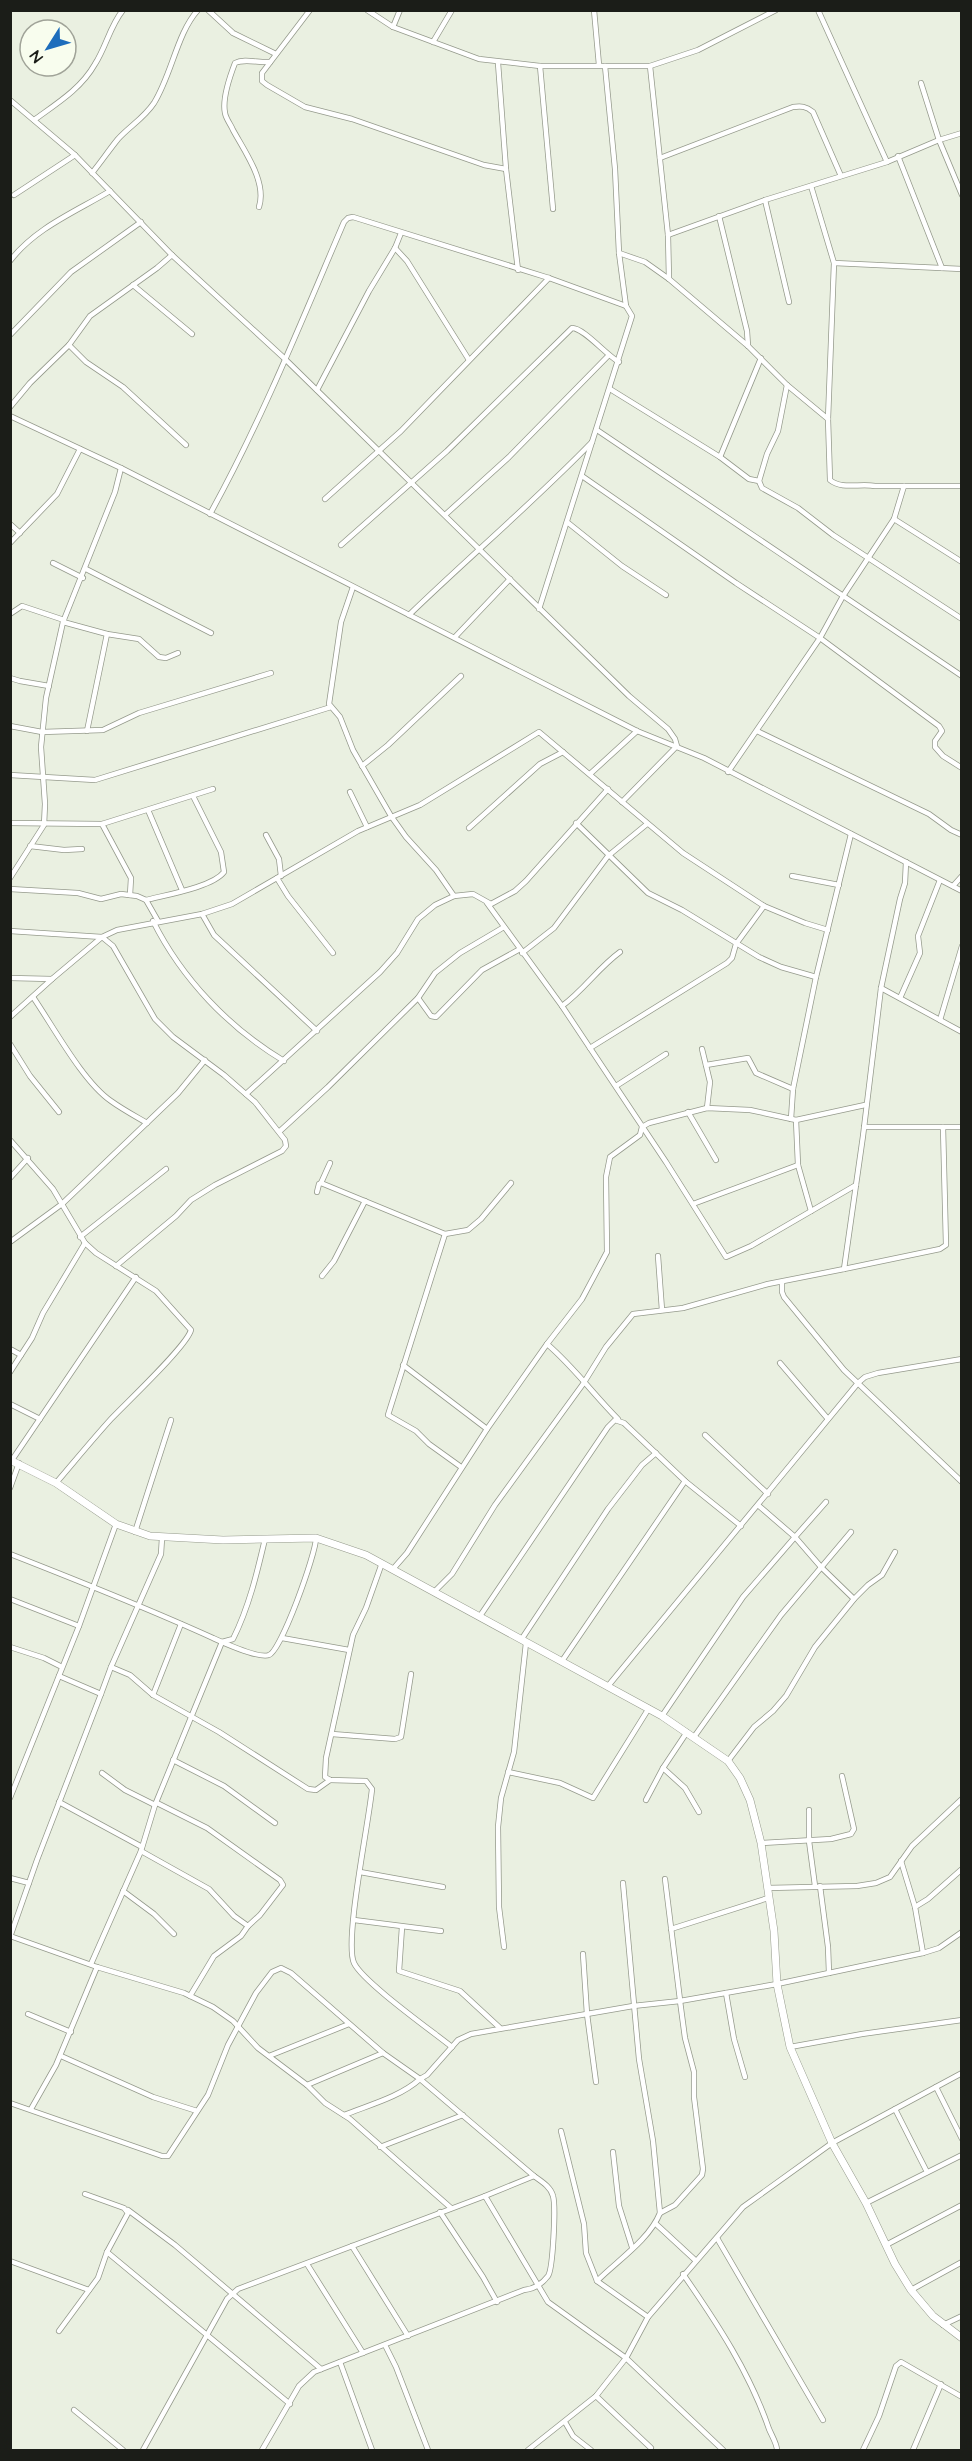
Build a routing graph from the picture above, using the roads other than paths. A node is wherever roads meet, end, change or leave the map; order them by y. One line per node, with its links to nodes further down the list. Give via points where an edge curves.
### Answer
1 (123, 10): 21 (street, via 83,82)
2 (198, 10): 29 (street, via 185,27 174,63 153,104)
3 (208, 10): 13 (street, via 233,33)
4 (310, 10): 13 (street)
5 (367, 10): 11 (street)
6 (400, 10): 11 (street)
7 (452, 10): 12 (street)
8 (594, 10): 16 (street)
9 (818, 10): 27 (street)
10 (774, 11): 18 (street, via 698,50)
11 (393, 27): 12 (street)
12 (433, 42): 15 (street)
13 (276, 54): 14 (street)
14 (270, 62): 28 (street, via 262,73 262,81 297,104); 36 (street, via 235,63 225,105 226,117 250,160 259,186)
15 (498, 63): 17 (street); 28 (street)
16 (602, 65): 17 (street); 18 (street); 43 (street, via 615,168)
17 (540, 66): 37 (street)
18 (650, 66): 26 (street)
19 (921, 84): 23 (street)
20 (10, 100): 21 (street)
21 (34, 120): 24 (street)
22 (962, 134): 23 (street)
23 (939, 140): 25 (street); 34 (street)
24 (75, 155): 29 (street); 33 (street)
25 (898, 156): 27 (street); 47 (street)
26 (660, 158): 30 (street, via 801,106 813,112); 41 (street)
27 (886, 162): 30 (street)
28 (506, 169): 48 (street)
29 (92, 173): 32 (street)
30 (841, 176): 31 (street)
31 (811, 186): 35 (street); 46 (street)
32 (110, 191): 39 (street); 45 (street, via 42,231)
33 (14, 195)
34 (962, 195)
35 (765, 200): 38 (street); 53 (street)
36 (259, 207)
37 (554, 209)
38 (719, 216): 41 (street); 58 (street)
39 (141, 222): 44 (street); 56 (street, via 71,272)
40 (400, 233): 42 (street); 48 (street); 60 (street, via 348,218)
41 (668, 235): 51 (street)
42 (394, 248): 62 (street, via 407,261); 66 (street)
43 (619, 253): 51 (street, via 645,262); 54 (street)
44 (172, 255): 52 (street); 60 (street)
45 (10, 261)
46 (834, 263): 47 (street); 69 (street)
47 (942, 268): 49 (street)
48 (518, 270): 50 (street)
49 (962, 270)
50 (549, 278): 54 (street); 62 (street)
51 (669, 279): 58 (street)
52 (133, 285): 55 (street); 57 (street, via 90,316)
53 (789, 303)
54 (626, 306): 63 (street, via 632,316)
55 (192, 334)
56 (10, 335)
57 (69, 345): 67 (street); 72 (street, via 123,387)
58 (748, 346): 61 (street)
59 (608, 356): 63 (street); 79 (street, via 579,329 572,328); 84 (street, via 509,457)
60 (284, 358): 66 (street); 83 (street, via 230,479)
61 (761, 358): 64 (street); 75 (street)
62 (469, 360): 74 (street)
63 (619, 362): 65 (street)
64 (787, 385): 69 (street); 78 (street, via 778,431)
65 (610, 389): 70 (street); 75 (street)
66 (317, 390): 74 (street)
67 (10, 406)
68 (10, 416): 73 (street)
69 (828, 419): 80 (street, via 830,480 841,486)
70 (597, 430): 71 (street); 100 (street)
71 (593, 441): 77 (street); 91 (street, via 541,494)
72 (186, 445)
73 (80, 449): 76 (street); 88 (street, via 57,494)
74 (379, 451): 79 (street); 82 (street)
75 (720, 457): 78 (street, via 749,479)
76 (121, 468): 83 (street); 95 (street)
77 (582, 476): 86 (street); 109 (street)
78 (759, 481): 92 (street, via 762,488 798,508)
79 (412, 483): 84 (street); 90 (street)
80 (904, 486): 81 (street); 85 (street)
81 (962, 486)
82 (325, 499)
83 (210, 514): 98 (street)
84 (445, 515): 91 (street)
85 (894, 519): 92 (street); 93 (street)
86 (567, 522): 99 (street); 101 (street)
87 (10, 524): 88 (street)
88 (20, 533): 89 (street)
89 (10, 543)
90 (341, 545)
91 (478, 548): 97 (street); 103 (street)
92 (867, 557): 100 (street); 104 (street)
93 (962, 562)
94 (53, 563): 96 (street)
95 (86, 569): 96 (street); 106 (street)
96 (82, 578): 105 (street)
97 (510, 579): 101 (street); 108 (street)
98 (353, 587): 103 (street); 116 (street, via 341,622)
99 (666, 595)
100 (843, 596): 109 (street); 113 (street)
101 (539, 609): 122 (street, via 668,729)
102 (10, 614): 105 (street, via 22,606)
103 (409, 615): 108 (street)
104 (962, 619)
105 (64, 621): 107 (street); 115 (street)
106 (211, 633)
107 (107, 634): 110 (street, via 139,639 159,657); 118 (street)
108 (455, 637): 119 (street)
109 (820, 638): 120 (street); 125 (street, via 941,728 935,747)
110 (178, 653)
111 (271, 673): 118 (street, via 139,713 103,730)
112 (461, 676): 124 (street)
113 (962, 676)
114 (10, 678): 115 (street)
115 (49, 686): 121 (street)
116 (331, 707): 124 (street, via 340,717); 129 (street, via 95,780)
117 (10, 726): 121 (street)
118 (87, 731): 121 (street)
119 (637, 731): 122 (street); 127 (street)
120 (757, 731): 126 (street); 146 (street, via 929,814)
121 (42, 732): 129 (street)
122 (677, 746): 126 (street); 134 (street)
123 (563, 752): 127 (street); 136 (street, via 536,733 420,805); 143 (street, via 540,764)
124 (362, 766): 136 (street)
125 (962, 768)
126 (728, 772): 144 (street)
127 (590, 774): 131 (street)
128 (10, 776): 129 (street)
129 (44, 777): 141 (street)
130 (213, 789): 133 (street)
131 (608, 789): 134 (street); 138 (street)
132 (350, 792): 142 (street)
133 (193, 796): 135 (street); 159 (street, via 221,852 224,872 206,883)
134 (622, 802): 140 (street)
135 (148, 810): 139 (street); 159 (street)
136 (391, 816): 142 (street); 162 (street)
137 (10, 823): 141 (street)
138 (576, 823): 149 (street); 164 (street, via 526,881 496,902)
139 (102, 824): 141 (street); 161 (street, via 131,878)
140 (647, 824): 149 (street); 165 (street, via 683,853)
141 (44, 825): 147 (street)
142 (367, 827): 153 (street)
143 (469, 828)
144 (851, 834): 150 (street); 156 (street)
145 (267, 835): 153 (street, via 279,859)
146 (962, 835)
147 (30, 846): 148 (street); 154 (street)
148 (82, 849)
149 (608, 856): 172 (street, via 648,893); 174 (street, via 554,928)
150 (906, 862): 155 (street); 180 (street, via 905,883)
151 (792, 876): 156 (street)
152 (962, 876): 157 (street)
153 (279, 877): 166 (street, via 232,904); 176 (street, via 288,896)
154 (10, 878)
155 (940, 880): 157 (street); 183 (street, via 918,936 920,953)
156 (839, 885): 169 (street)
157 (953, 886): 160 (street)
158 (10, 889): 161 (street, via 78,893 101,899)
159 (182, 890): 163 (street)
160 (962, 891)
161 (130, 895): 163 (street)
162 (454, 896): 164 (street, via 473,894); 187 (street, via 424,912 380,972)
163 (146, 900): 167 (street)
164 (487, 903): 168 (street)
165 (764, 906): 169 (street); 172 (street)
166 (202, 914): 167 (street); 187 (street, via 214,935)
167 (156, 921): 171 (street); 194 (street, via 173,957 203,993 247,1037)
168 (504, 927): 174 (street); 182 (street, via 460,953 435,974)
169 (828, 930): 177 (street)
170 (10, 931): 171 (street)
171 (102, 937): 179 (street); 193 (street, via 113,946 155,1019)
172 (736, 944): 177 (street, via 780,967); 190 (street, via 727,963)
173 (962, 946): 186 (street)
174 (521, 951): 182 (street, via 482,970 436,1017); 184 (street)
175 (620, 952): 184 (street)
176 (333, 953)
177 (816, 977): 197 (street)
178 (10, 978): 179 (street)
179 (52, 979): 181 (street)
180 (880, 988): 183 (street); 199 (street)
181 (33, 997): 185 (street); 204 (street, via 97,1088 109,1101)
182 (418, 998): 209 (street)
183 (900, 998): 186 (street)
184 (562, 1006): 190 (street)
185 (10, 1017)
186 (940, 1020): 188 (street)
187 (317, 1031): 194 (street)
188 (962, 1032)
189 (10, 1044): 201 (street)
190 (591, 1048): 196 (street)
191 (702, 1049): 195 (street)
192 (666, 1054): 196 (street)
193 (205, 1060): 198 (street); 204 (street)
194 (284, 1061): 198 (street)
195 (706, 1065): 197 (street, via 748,1058 756,1073); 200 (street, via 710,1082)
196 (616, 1086): 206 (street)
197 (794, 1089): 203 (street)
198 (246, 1094): 209 (street)
199 (866, 1105): 203 (street); 207 (street)
200 (707, 1108): 202 (street); 203 (street, via 750,1110)
201 (59, 1112)
202 (688, 1112): 206 (street); 212 (street)
203 (793, 1120): 214 (street)
204 (147, 1123): 222 (street)
205 (943, 1126): 207 (street); 208 (street); 231 (street, via 946,1245)
206 (642, 1127): 223 (street); 236 (street, via 640,1135 609,1157 607,1252 582,1299)
207 (864, 1127): 219 (street)
208 (962, 1127)
209 (280, 1131): 230 (street, via 286,1146 282,1151 191,1200)
210 (10, 1140): 211 (street)
211 (28, 1158): 216 (street); 222 (street)
212 (716, 1160)
213 (330, 1163): 217 (street)
214 (798, 1165): 223 (street); 224 (street)
215 (166, 1169): 226 (street)
216 (10, 1178)
217 (321, 1183): 220 (street); 221 (street)
218 (511, 1183): 225 (street, via 468,1230)
219 (856, 1185): 224 (street); 231 (street)
220 (317, 1192)
221 (365, 1201): 225 (street); 232 (street, via 334,1262)
222 (62, 1204): 226 (street); 227 (street)
223 (693, 1204): 224 (street, via 724,1256 729,1258)
224 (812, 1211)
225 (445, 1234): 241 (street)
226 (80, 1237): 228 (street)
227 (10, 1242)
228 (85, 1243): 230 (street); 238 (street)
229 (658, 1256): 235 (street)
230 (117, 1266): 233 (street)
231 (844, 1269): 234 (street)
232 (322, 1276)
233 (136, 1277): 246 (street); 257 (street, via 156,1291 185,1322 190,1334)
234 (782, 1283): 235 (street); 243 (street, via 784,1297)
235 (662, 1310): 244 (street, via 633,1314 626,1320)
236 (547, 1344): 244 (street); 250 (street)
237 (10, 1349): 238 (street)
238 (21, 1355): 242 (street)
239 (962, 1359): 243 (street, via 878,1373)
240 (780, 1363): 248 (street)
241 (403, 1365): 250 (street); 254 (street, via 388,1415 416,1431)
242 (10, 1372)
243 (858, 1383): 248 (street); 256 (street)
244 (584, 1384): 247 (street); 276 (street, via 495,1505 452,1574)
245 (10, 1404): 246 (street)
246 (40, 1419): 253 (street)
247 (618, 1419): 252 (street); 280 (street, via 608,1427)
248 (828, 1419): 259 (street)
249 (171, 1420): 264 (street)
250 (487, 1429): 254 (street)
251 (705, 1435): 259 (street)
252 (656, 1454): 255 (street); 285 (street, via 642,1465 608,1509)
253 (14, 1461): 257 (street); 258 (street)
254 (461, 1467): 274 (street)
255 (685, 1481): 263 (street); 288 (street)
256 (962, 1482)
257 (56, 1483): 262 (street)
258 (10, 1488)
259 (768, 1494): 261 (street)
260 (826, 1502): 266 (street)
261 (759, 1506): 263 (street); 266 (street)
262 (116, 1524): 264 (street); 275 (street)
263 (741, 1526): 293 (street)
264 (135, 1532): 267 (street)
265 (851, 1532): 273 (street)
266 (795, 1537): 273 (street); 297 (street, via 743,1597)
267 (162, 1538): 269 (street); 279 (street, via 160,1554)
268 (316, 1538): 269 (street); 272 (street); 283 (street)
269 (265, 1539): 284 (street, via 239,1627 233,1639)
270 (894, 1552): 278 (street, via 889,1567)
271 (10, 1554): 275 (street)
272 (382, 1563): 274 (street); 287 (street)
273 (821, 1567): 278 (street); 300 (street)
274 (393, 1569): 276 (street)
275 (92, 1586): 279 (street); 282 (street)
276 (435, 1591): 280 (street)
277 (10, 1599): 282 (street)
278 (854, 1599): 302 (street, via 815,1647 786,1696 754,1727)
279 (137, 1605): 281 (street); 290 (street)
280 (480, 1616): 285 (street)
281 (181, 1624): 284 (street); 295 (street)
282 (79, 1626): 289 (street)
283 (282, 1638): 284 (street, via 275,1653 265,1656); 287 (street)
284 (222, 1642): 298 (street)
285 (524, 1642): 288 (street); 304 (street, via 514,1752)
286 (10, 1647): 289 (street)
287 (350, 1650): 299 (street)
288 (562, 1661): 293 (street)
289 (62, 1667): 292 (street)
290 (111, 1667): 294 (street); 295 (street, via 130,1675)
291 (411, 1674): 299 (street, via 401,1737)
292 (59, 1676): 294 (street); 308 (street)
293 (608, 1686): 296 (street)
294 (101, 1694): 311 (street)
295 (153, 1695): 298 (street)
296 (649, 1708): 297 (street); 304 (street, via 594,1797 560,1783)
297 (662, 1716): 300 (street)
298 (191, 1717): 301 (street); 307 (street, via 308,1789 316,1790)
299 (332, 1734): 307 (street, via 325,1774)
300 (691, 1734): 302 (street); 303 (street)
301 (173, 1760): 312 (street); 315 (street, via 224,1786)
302 (728, 1761): 317 (street, via 745,1789)
303 (663, 1768): 310 (street); 314 (street, via 685,1788)
304 (508, 1772): 340 (street, via 498,1827)
305 (102, 1773): 312 (street, via 125,1790)
306 (842, 1776): 316 (street, via 854,1831)
307 (330, 1780): 321 (street, via 370,1784)
308 (11, 1797)
309 (962, 1799): 319 (street)
310 (646, 1800)
311 (59, 1802): 318 (street); 324 (street)
312 (156, 1804): 318 (street); 333 (street, via 207,1828 283,1882)
313 (809, 1810): 316 (street)
314 (699, 1812)
315 (275, 1823)
316 (809, 1841): 317 (street); 326 (street)
317 (760, 1843): 328 (street)
318 (141, 1849): 329 (street); 333 (street, via 214,1892)
319 (900, 1861): 326 (street, via 890,1877 876,1883); 331 (street)
320 (962, 1869): 331 (street)
321 (360, 1872): 327 (street); 332 (street)
322 (10, 1878): 324 (street)
323 (665, 1880): 335 (street)
324 (29, 1883): 339 (street)
325 (623, 1883): 350 (street)
326 (818, 1886): 328 (street); 345 (street)
327 (443, 1887)
328 (767, 1888): 330 (street)
329 (123, 1891): 338 (street); 343 (street)
330 (768, 1898): 335 (street); 346 (street)
331 (915, 1906): 341 (street)
332 (354, 1920): 334 (street); 358 (street, via 352,1957 360,1971)
333 (248, 1926): 348 (street, via 242,1936 214,1956)
334 (402, 1927): 336 (street); 356 (street, via 399,1971 460,1991)
335 (671, 1929): 349 (street)
336 (441, 1931)
337 (962, 1932): 341 (street, via 939,1948)
338 (174, 1934)
339 (11, 1937): 343 (street)
340 (504, 1947)
341 (923, 1953): 345 (street)
342 (583, 1954): 352 (street)
343 (91, 1964): 344 (street)
344 (97, 1967): 348 (street); 357 (street)
345 (829, 1973): 346 (street)
346 (777, 1984): 347 (street); 359 (street)
347 (726, 1993): 349 (street); 364 (street)
348 (190, 1996): 355 (street, via 213,2007)
349 (680, 2001): 350 (street); 390 (street, via 694,2072 703,2169 700,2179 687,2193)
350 (633, 2006): 352 (street); 390 (street)
351 (28, 2014): 357 (street)
352 (587, 2014): 356 (street); 366 (street)
353 (962, 2020): 359 (street)
354 (349, 2024): 355 (street, via 281,1968 272,1972 256,1993); 360 (street); 362 (street)
355 (238, 2027): 362 (street); 372 (street)
356 (500, 2028): 358 (street, via 463,2037)
357 (71, 2032): 361 (street)
358 (452, 2047): 365 (street)
359 (790, 2047): 377 (street)
360 (383, 2053): 365 (street); 367 (street)
361 (60, 2056): 370 (street); 372 (street, via 153,2097)
362 (269, 2056): 367 (street)
363 (962, 2073): 368 (street)
364 (745, 2077)
365 (420, 2079): 373 (street, via 393,2096); 374 (street)
366 (596, 2082)
367 (307, 2085): 373 (street)
368 (936, 2087): 371 (street); 376 (street)
369 (10, 2103): 370 (street)
370 (31, 2109): 372 (street, via 165,2156 172,2152)
371 (896, 2109): 377 (street); 381 (street)
372 (197, 2111)
373 (344, 2115): 378 (street)
374 (463, 2115): 378 (street); 382 (street)
375 (561, 2131): 402 (street, via 584,2224 586,2253)
376 (962, 2139)
377 (832, 2143): 385 (street); 392 (street, via 753,2199)
378 (380, 2146): 387 (street)
379 (613, 2152): 395 (street, via 619,2206)
380 (962, 2155): 381 (street)
381 (927, 2172): 385 (street)
382 (534, 2176): 384 (street); 403 (street, via 546,2185 554,2201 551,2267 547,2278)
383 (85, 2194): 388 (street)
384 (484, 2196): 387 (street); 403 (street)
385 (866, 2203): 393 (street)
386 (962, 2205): 393 (street)
387 (451, 2208): 389 (street)
388 (128, 2210): 396 (street); 406 (street)
389 (440, 2212): 394 (street); 407 (street)
390 (660, 2213): 391 (street)
391 (656, 2224): 395 (street); 397 (street)
392 (717, 2238): 397 (street); 425 (street)
393 (886, 2245): 405 (street)
394 (352, 2246): 400 (street); 413 (street)
395 (632, 2247): 402 (street)
396 (107, 2252): 404 (street); 412 (street)
397 (695, 2260): 401 (street)
398 (10, 2261): 404 (street)
399 (962, 2262): 405 (street)
400 (307, 2264): 406 (street); 416 (street)
401 (683, 2274): 409 (street); 436 (street, via 714,2319 759,2400)
402 (597, 2280): 409 (street)
403 (537, 2285): 407 (street); 417 (street, via 548,2302)
404 (89, 2290): 411 (street)
405 (911, 2290): 410 (street)
406 (232, 2294): 412 (street); 419 (street)
407 (497, 2302): 413 (street)
408 (962, 2316): 410 (street)
409 (648, 2317): 417 (street)
410 (943, 2325): 414 (street)
411 (59, 2331)
412 (208, 2336): 423 (street); 429 (street)
413 (408, 2336): 415 (street)
414 (962, 2338)
415 (385, 2345): 416 (street); 432 (street)
416 (363, 2354): 418 (street)
417 (626, 2358): 421 (street); 435 (street)
418 (340, 2362): 419 (street); 431 (street)
419 (321, 2369): 423 (street, via 299,2386)
420 (941, 2384): 422 (street); 437 (street, via 901,2362 896,2366); 438 (street)
421 (596, 2396): 426 (street); 427 (street)
422 (962, 2397)
423 (290, 2403): 430 (street)
424 (74, 2410): 428 (street)
425 (823, 2420)
426 (565, 2422): 433 (street); 434 (street, via 573,2436)
427 (651, 2448)
428 (123, 2451)
429 (143, 2451)
430 (262, 2451)
431 (372, 2451)
432 (428, 2451)
433 (528, 2451)
434 (591, 2451)
435 (723, 2451)
436 (777, 2451)
437 (862, 2451)
438 (913, 2451)

